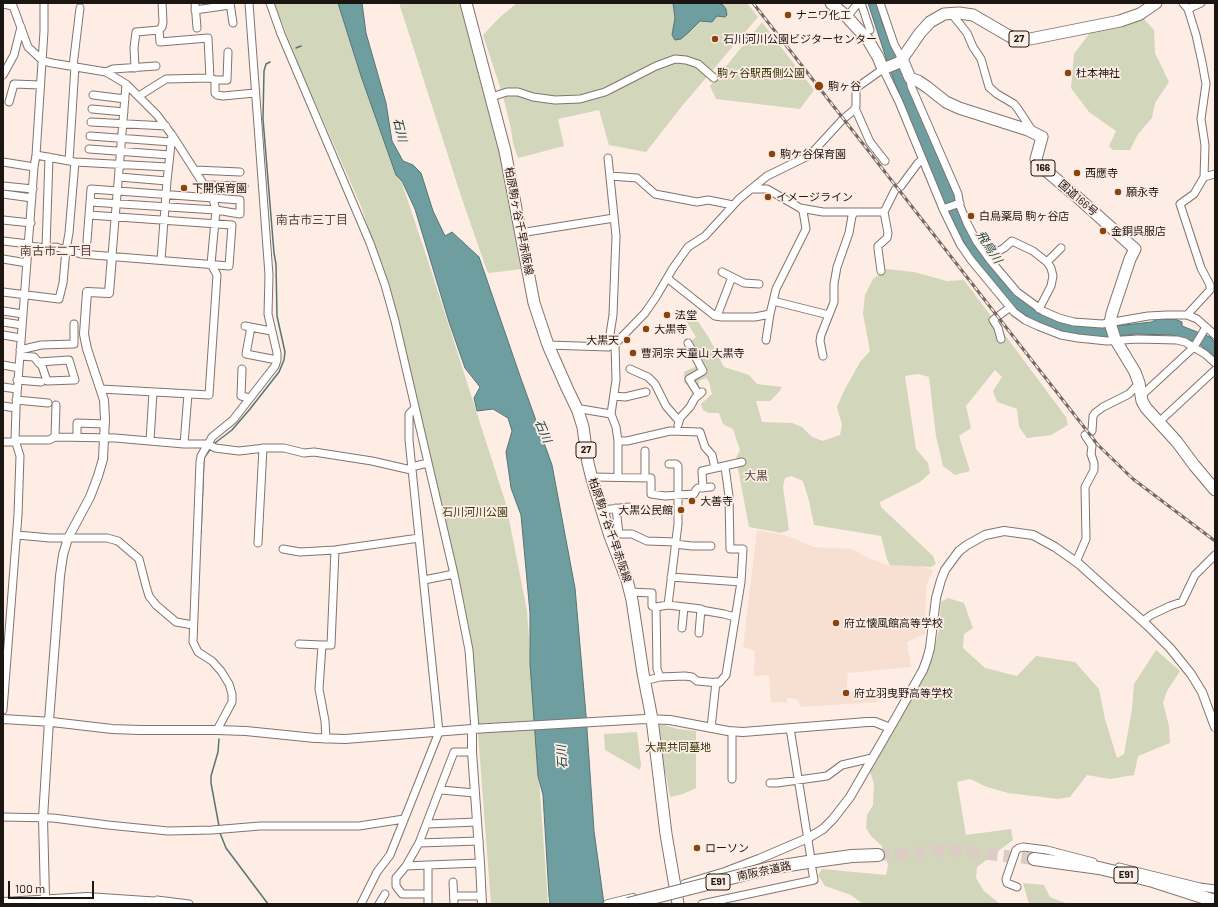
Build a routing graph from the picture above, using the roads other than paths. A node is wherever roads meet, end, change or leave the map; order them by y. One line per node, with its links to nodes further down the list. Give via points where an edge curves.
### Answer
1 (44, 3): 24 (street)
2 (162, 3): 21 (street, via 164,22)
3 (249, 3): 37 (street)
4 (270, 3): 175 (street, via 370,242 395,321)
5 (466, 3): 40 (main road, 柏原駒ヶ谷千早赤阪線 / 27)
6 (831, 3): 17 (main road)
7 (858, 3): 17 (street); 22 (street)
8 (880, 3): 25 (street)
9 (1156, 3): 16 (main road, 27, via 1140,14 1120,21 1030,39 1009,36 973,15)
10 (1201, 3): 14 (street)
11 (3, 4): 19 (street, via 13,6)
12 (230, 4): 13 (street); 18 (street)
13 (195, 6): 20 (street)
14 (1185, 6): 72 (street, via 1206,84 1201,119 1205,145)
15 (80, 8): 26 (street)
16 (951, 13): 25 (main road, 27, via 930,22 920,32); 49 (street, via 967,32 981,60 989,87 1014,104)
17 (847, 17): 29 (main road, via 868,40)
18 (233, 23)
19 (21, 27): 24 (street, via 28,47); 31 (street, via 14,56)
20 (197, 28)
21 (159, 30): 28 (street, via 136,32); 34 (street, via 160,42 208,38)
22 (870, 30)
23 (228, 52): 34 (street, via 227,80)
24 (41, 60): 26 (street); 36 (street)
25 (901, 61): 29 (main road); 33 (main road)
26 (74, 66): 30 (street); 60 (street)
27 (156, 66): 28 (street)
28 (135, 68): 30 (street)
29 (885, 69): 43 (street, via 856,88); 59 (street)
30 (106, 72): 35 (street)
31 (3, 75)
32 (714, 78): 40 (street, via 698,64 675,60 656,66 605,92 580,99 554,100 518,92)
33 (910, 78): 49 (main road, via 953,106); 86 (street, via 911,86 958,194)
34 (213, 79): 37 (street, via 217,95); 39 (street, via 166,79)
35 (126, 84): 39 (street); 41 (street)
36 (40, 85): 42 (street, via 14,84); 55 (street)
37 (255, 93): 137 (street, via 265,202 269,275 268,314)
38 (93, 95): 41 (street)
39 (139, 96): 48 (street)
40 (491, 97): 102 (main road, 柏原駒ヶ谷千早赤阪線 / 27, via 505,151)
41 (125, 98): 45 (street)
42 (9, 102)
43 (855, 108): 61 (street, via 870,142); 79 (street, via 810,155 777,170)
44 (92, 110): 45 (street)
45 (124, 112): 47 (street)
46 (91, 122): 47 (street)
47 (123, 124): 48 (street); 51 (street)
48 (166, 126): 52 (street)
49 (1033, 132): 134 (main road, 国道166号 / 166, via 1042,137 1037,163 1135,249 1113,309)
50 (90, 136): 51 (street)
51 (122, 138): 52 (street); 54 (street)
52 (172, 139): 56 (street); 66 (street)
53 (89, 149): 54 (street)
54 (121, 151): 56 (street); 63 (street)
55 (36, 155): 57 (street); 64 (street)
56 (170, 155): 65 (street)
57 (49, 158): 60 (street); 106 (street)
58 (608, 158): 70 (street)
59 (922, 160): 91 (street); 93 (street, via 895,190)
60 (72, 161): 63 (street); 108 (street)
61 (885, 161)
62 (3, 162): 64 (street)
63 (120, 164): 65 (street); 71 (street)
64 (34, 167): 78 (street)
65 (168, 167): 73 (street)
66 (195, 170): 67 (street); 74 (street)
67 (228, 172): 68 (street); 75 (street)
68 (240, 172)
69 (1215, 174): 72 (street)
70 (610, 176): 88 (street, via 637,178 655,194 697,202 708,200); 97 (street)
71 (119, 177): 73 (street); 80 (street)
72 (1204, 177): 130 (street, via 1194,194 1180,204 1201,268 1210,285 1210,290)
73 (167, 180): 82 (street)
74 (204, 185): 75 (street); 84 (street)
75 (228, 185): 77 (street)
76 (3, 186): 78 (street)
77 (244, 186)
78 (33, 189): 83 (street)
79 (750, 189): 88 (street); 90 (street, via 767,189)
80 (118, 191): 82 (street); 85 (street, via 91,189); 87 (street)
81 (3, 194): 83 (street)
82 (167, 194): 84 (street); 89 (street)
83 (32, 198): 100 (street)
84 (212, 198): 92 (street); 92 (street, via 240,200 240,214)
85 (90, 202): 87 (street); 95 (street)
86 (959, 203): 91 (street); 110 (street, via 977,242)
87 (116, 204): 89 (street); 96 (street)
88 (733, 205): 119 (street, via 705,236 688,247)
89 (166, 208): 92 (street); 99 (street)
90 (800, 208): 94 (street); 123 (street, via 803,211 806,229 776,289)
91 (944, 209): 124 (street, via 960,244)
92 (216, 210): 101 (street)
93 (884, 212): 94 (street); 116 (street, via 888,233 887,238 878,246)
94 (854, 213): 129 (street, via 837,267 834,302)
95 (89, 215): 96 (street); 104 (street)
96 (115, 216): 99 (street); 109 (street)
97 (614, 218): 102 (street); 148 (street, via 616,245 613,315)
98 (3, 220): 100 (street)
99 (165, 220): 101 (street); 112 (street)
100 (31, 223): 105 (street)
101 (215, 224): 115 (street); 115 (street, via 232,225 232,239 229,266)
102 (520, 233): 146 (main road, 柏原駒ヶ谷千早赤阪線 / 27, via 534,302)
103 (3, 241): 105 (street)
104 (87, 241)
105 (29, 245): 106 (street); 114 (street)
106 (46, 248): 108 (street)
107 (1061, 248): 113 (street)
108 (66, 250): 109 (street, via 81,254); 122 (street, via 59,300)
109 (112, 256): 112 (street); 164 (street, via 109,293 87,292 84,334)
110 (988, 257): 113 (street, via 1012,241 1033,251); 125 (street, via 1016,292)
111 (3, 260): 114 (street)
112 (161, 260): 115 (street)
113 (1047, 262): 125 (street, via 1053,276 1051,286)
114 (27, 263): 122 (street)
115 (211, 264): 167 (street, via 217,275 209,395)
116 (881, 271)
117 (722, 272): 118 (street)
118 (732, 277): 120 (street, via 744,283); 131 (street)
119 (668, 278): 131 (street); 145 (street, via 645,313)
120 (759, 284)
121 (3, 292): 122 (street)
122 (25, 296): 127 (street)
123 (773, 301): 128 (street); 129 (street)
124 (1009, 308): 141 (street, via 993,320); 143 (street, via 1024,320 1061,335)
125 (1039, 309): 134 (street, via 1074,322)
126 (3, 311): 127 (street)
127 (23, 314): 135 (street)
128 (770, 314): 131 (street, via 755,317); 142 (street)
129 (829, 315): 150 (street, via 820,341)
130 (1187, 315): 134 (street, via 1148,316); 136 (street, via 1197,319)
131 (717, 316)
132 (3, 322): 135 (street)
133 (74, 324): 149 (street, via 74,344 41,345)
134 (1111, 324): 143 (main road, 国道166号 / 166)
135 (22, 325): 140 (street)
136 (1204, 329): 139 (street); 147 (street)
137 (271, 331): 151 (street); 151 (street, via 248,327 246,354)
138 (3, 335): 140 (street)
139 (1215, 336)
140 (21, 338): 149 (street)
141 (1001, 339)
142 (766, 340)
143 (1115, 340): 147 (street, via 1177,340); 161 (main road, 国道166号 / 166, via 1130,362)
144 (688, 343): 178 (street, via 703,371 689,379 700,393)
145 (615, 344): 148 (street); 168 (street)
146 (548, 345): 148 (street); 176 (main road, 柏原駒ヶ谷千早赤阪線 / 27)
147 (1195, 345): 153 (street); 169 (street)
148 (608, 347)
149 (20, 353): 152 (street, via 34,357); 155 (street)
150 (823, 356)
151 (277, 360): 170 (street)
152 (38, 362): 152 (street, via 47,381 75,380 69,360)
153 (1215, 363)
154 (3, 365): 155 (street)
155 (18, 368): 159 (street)
156 (242, 369): 170 (street, via 241,396)
157 (630, 369): 178 (street, via 648,377 655,384 666,406)
158 (1215, 370): 179 (street)
159 (18, 380): 160 (street); 163 (street)
160 (41, 382)
161 (1139, 383): 169 (main road, 国道166号 / 166); 219 (street, via 1129,394 1095,413 1092,430 1085,435 1092,446 1094,470 1085,487 1086,539)
162 (3, 387): 163 (street)
163 (17, 389): 172 (street)
164 (101, 389): 165 (street); 180 (street)
165 (153, 392): 167 (street); 186 (street)
166 (646, 392): 168 (street, via 625,397)
167 (188, 394): 189 (street)
168 (614, 396): 177 (street)
169 (1141, 396): 179 (main road, 国道166号 / 166, via 1146,408)
170 (250, 398): 190 (street, via 233,420 212,437)
171 (48, 403): 172 (street)
172 (16, 404): 174 (street); 185 (street)
173 (56, 405): 182 (street)
174 (3, 406)
175 (415, 408): 194 (street); 197 (street, via 409,414)
176 (578, 411): 177 (street, via 581,409); 199 (main road, 柏原駒ヶ谷千早赤阪線 / 27, via 583,426)
177 (611, 414): 187 (street)
178 (679, 421): 181 (street)
179 (1159, 422): 204 (main road, 国道166号 / 166)
180 (105, 424): 183 (street, via 77,423); 184 (street)
181 (676, 431): 187 (street); 198 (street, via 700,432 705,447 712,455)
182 (55, 437): 183 (street); 185 (street, via 49,440)
183 (77, 437): 184 (street)
184 (104, 438): 186 (street); 211 (street, via 103,459 98,476)
185 (15, 441): 188 (street); 210 (street, via 20,456)
186 (150, 441): 189 (street)
187 (618, 441): 200 (street)
188 (3, 442)
189 (184, 444): 190 (street)
190 (208, 444): 191 (street, via 215,448 239,451); 231 (street, via 200,462)
191 (263, 448): 197 (street, via 314,452); 214 (street)
192 (645, 451): 201 (street)
193 (742, 462): 196 (street)
194 (428, 463): 197 (street); 220 (street)
195 (669, 464): 205 (street, via 678,466)
196 (725, 467): 198 (street); 223 (street, via 729,496 730,549 742,549)
197 (411, 468): 212 (street)
198 (715, 468): 203 (street, via 702,471)
199 (591, 477): 200 (street); 208 (main road, 柏原駒ヶ谷千早赤阪線 / 27)
200 (618, 477): 201 (street)
201 (645, 478): 205 (street, via 651,478 651,494)
202 (711, 487): 203 (street)
203 (703, 488): 205 (street, via 696,490 694,494)
204 (1215, 489)
205 (678, 495): 213 (street)
206 (630, 507): 207 (street)
207 (616, 508): 208 (street); 209 (street)
208 (602, 510): 209 (main road, 柏原駒ヶ谷千早赤阪線 / 27)
209 (614, 534): 213 (street, via 632,534 647,541); 224 (main road, 柏原駒ヶ谷千早赤阪線 / 27)
210 (17, 535): 211 (street); 239 (street)
211 (68, 538): 231 (street, via 107,538 118,541 139,560 149,596 156,605 176,622); 242 (street, via 59,583)
212 (419, 538): 217 (street); 222 (street)
213 (676, 543): 215 (street); 221 (street)
214 (258, 544)
215 (711, 546)
216 (283, 549): 217 (street, via 300,552)
217 (334, 550): 235 (street, via 331,645)
218 (1215, 555): 230 (street, via 1195,575 1182,602)
219 (1076, 562): 230 (street); 246 (street, via 1045,540 1024,533 1004,531 985,536 959,551 941,580 936,598 930,648 923,670)
220 (454, 574): 222 (street); 247 (street, via 469,650)
221 (671, 577): 223 (street); 225 (street)
222 (424, 580): 250 (street)
223 (741, 582): 229 (street)
224 (630, 592): 226 (street, via 652,593 652,606); 237 (main road, 柏原駒ヶ谷千早赤阪線 / 27)
225 (668, 605): 226 (street); 227 (street)
226 (656, 606): 236 (street, via 657,669)
227 (684, 607): 228 (street); 232 (street)
228 (701, 610): 229 (street); 233 (street)
229 (735, 617): 238 (street, via 726,675 719,683)
230 (1143, 621): 243 (street, via 1191,674 1202,692)
231 (193, 626): 248 (street, via 194,647 221,671 232,694 232,702)
232 (682, 628)
233 (699, 633)
234 (299, 644): 235 (street)
235 (322, 645): 251 (street, via 319,689)
236 (660, 677): 237 (street); 238 (street, via 692,677 697,681)
237 (644, 680): 241 (main road, 柏原駒ヶ谷千早赤阪線 / 27)
238 (716, 682): 244 (street)
239 (3, 710)
240 (3, 719): 242 (street)
241 (649, 719): 244 (street, via 670,720); 247 (street); 273 (main road, 柏原駒ヶ谷千早赤阪線 / 27)
242 (49, 721): 248 (street, via 112,729); 260 (street)
243 (1215, 727)
244 (711, 728): 249 (street)
245 (790, 728): 246 (street, via 875,722); 249 (street); 255 (street)
246 (890, 728): 253 (street)
247 (476, 729): 250 (street); 252 (street)
248 (217, 730): 251 (street)
249 (732, 731): 254 (street)
250 (440, 732): 251 (street); 261 (street)
251 (326, 739)
252 (472, 752): 257 (street, via 454,752); 258 (street)
253 (872, 758): 255 (street, via 842,765 827,776); 264 (street, via 850,797 833,819)
254 (732, 779)
255 (799, 781): 256 (street); 264 (street)
256 (770, 783)
257 (441, 790): 258 (street); 263 (street)
258 (475, 793): 262 (street)
259 (3, 817): 260 (street)
260 (43, 818): 261 (street, via 168,831 260,826 359,826); 281 (street)
261 (404, 819): 287 (street, via 390,855 377,872)
262 (477, 822): 263 (street); 265 (street)
263 (427, 824): 266 (street)
264 (808, 838): 269 (street); 273 (street, via 724,872)
265 (479, 841): 266 (street); 268 (street)
266 (419, 843): 271 (street)
267 (878, 857): 269 (highway, 南阪奈道路 / E91, via 852,856)
268 (480, 863): 270 (street); 279 (street)
269 (810, 864): 292 (highway, 南阪奈道路 / E91, bridge, via 770,868); 293 (highway, 南阪奈道路 / E91); 295 (street, via 814,880)
270 (428, 865): 271 (street); 277 (street)
271 (406, 866): 277 (street, via 396,878 396,886 402,894)
272 (453, 882): 278 (street)
273 (671, 887): 291 (street); 294 (main road, 柏原駒ヶ谷千早赤阪線 / 27)
274 (1017, 887): 275 (street, via 1007,883 1006,879 1016,850 1023,847 1047,850)
275 (1215, 889)
276 (385, 894): 288 (street)
277 (428, 894): 289 (street)
278 (454, 896): 279 (street); 290 (street)
279 (482, 900)
280 (3, 901): 281 (street)
281 (47, 901): 284 (highway); 286 (street, via 74,896 143,898)
282 (1215, 901): 296 (highway, E91, via 1153,881 1099,868 1034,861 1152,885)
283 (4, 904): 285 (highway, via 87,899)
284 (104, 904)
285 (161, 904)
286 (189, 904)
287 (361, 904)
288 (379, 904)
289 (428, 904)
290 (454, 904)
291 (608, 904)
292 (628, 904)
293 (645, 904)
294 (678, 904)
295 (702, 904)
296 (1213, 904)

